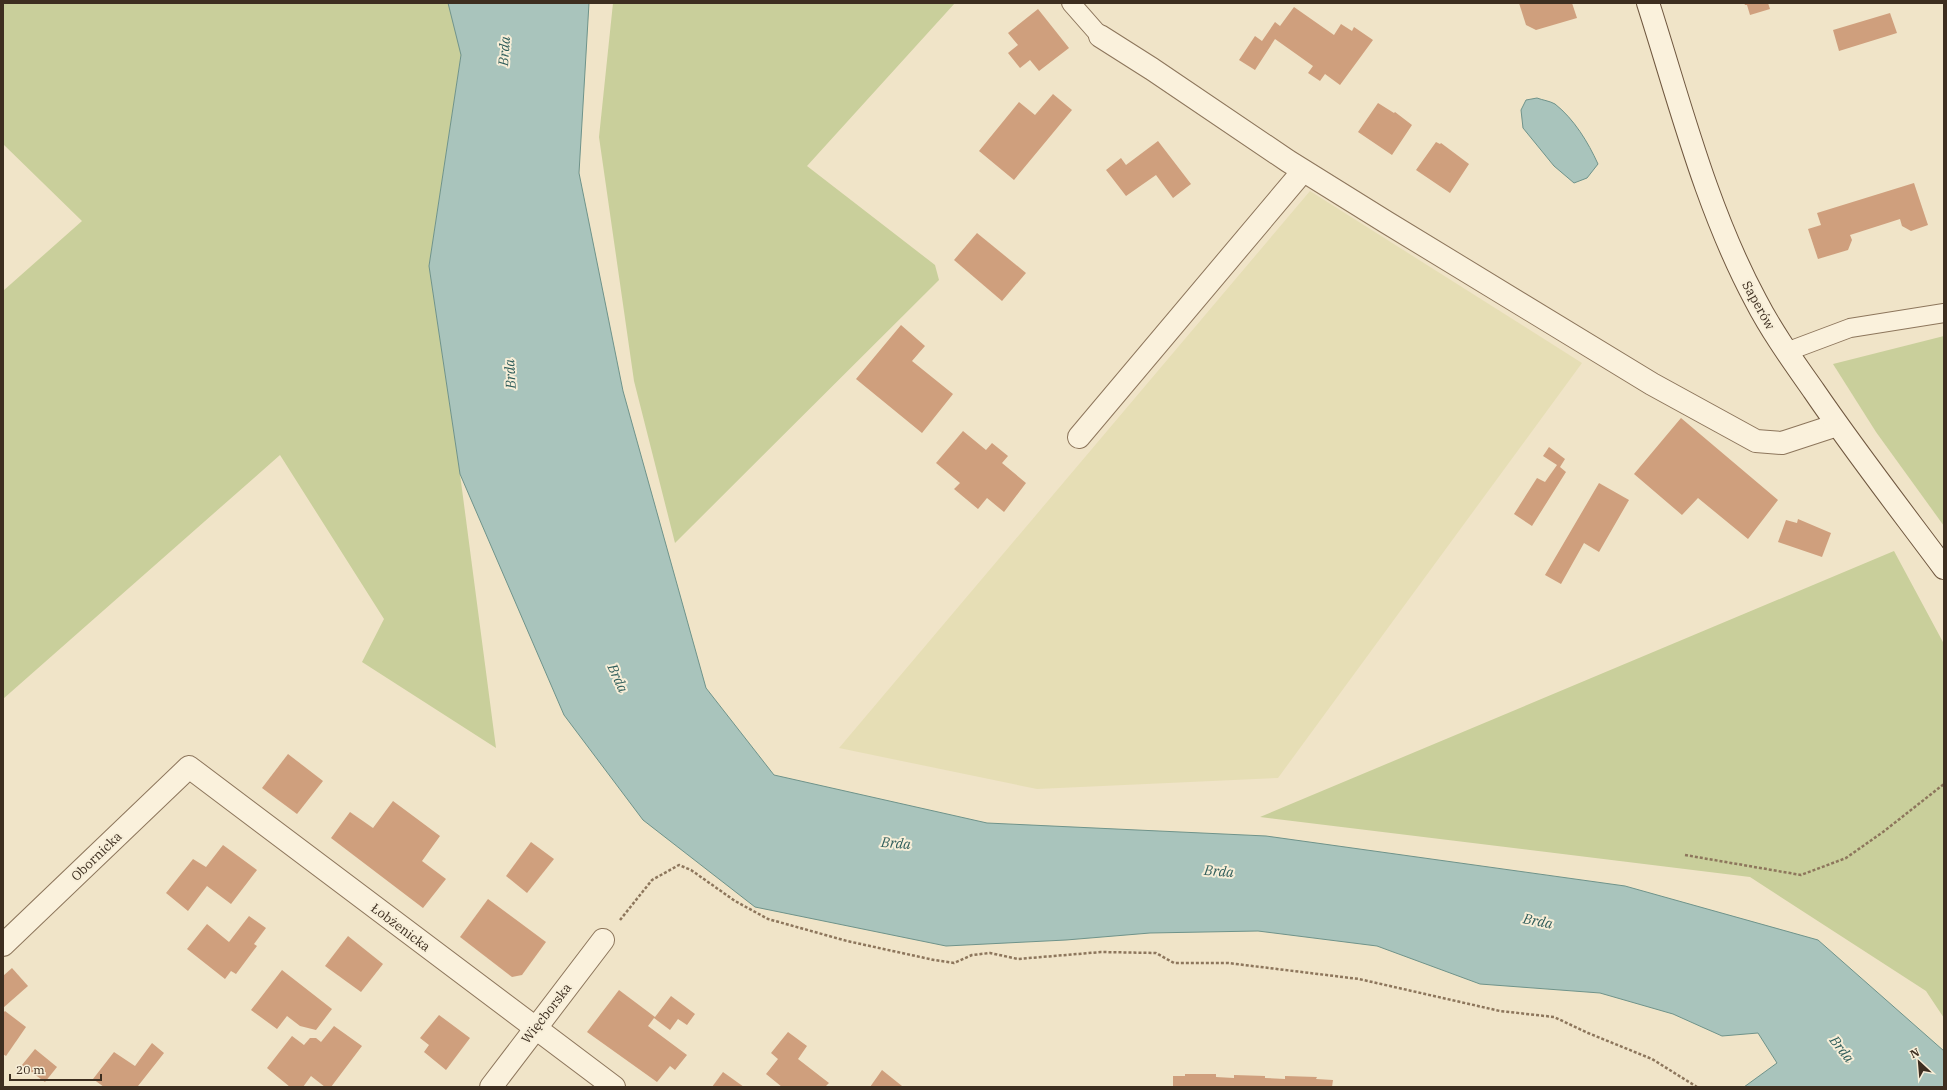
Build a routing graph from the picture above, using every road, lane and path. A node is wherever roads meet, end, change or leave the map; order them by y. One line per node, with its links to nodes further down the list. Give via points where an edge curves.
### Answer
1 (1071, 3): 3 (lane)
2 (1648, 3): 6 (street, Saperów, via 1695,153 1719,219 1756,302)
3 (1100, 36): 4 (street, via 1152,68)
4 (1303, 171): 7 (street, via 1652,384 1756,440 1782,443); 8 (street)
5 (1944, 313): 6 (lane, via 1850,328)
6 (1786, 352): 7 (street, Saperów)
7 (1837, 425): 9 (street, Saperów)
8 (1079, 437)
9 (1944, 568)
10 (189, 767): 14 (street, Obornicka); 15 (street, Łobżenicka)
11 (1944, 784): 12 (path, via 1846,858 1801,875)
12 (1685, 856)
13 (603, 940): 15 (street, Więcborska); 18 (path, via 652,880 679,865 768,919 847,941 934,960 954,963 972,955 990,953 1018,959 1101,952 1156,952 1174,963 1228,963 1359,979 1500,1011 1554,1017 1652,1059)
14 (3, 945)
15 (535, 1028): 16 (street, Więcborska); 17 (street, Łobżenicka)
16 (491, 1087)
17 (614, 1087)
18 (1697, 1087)

